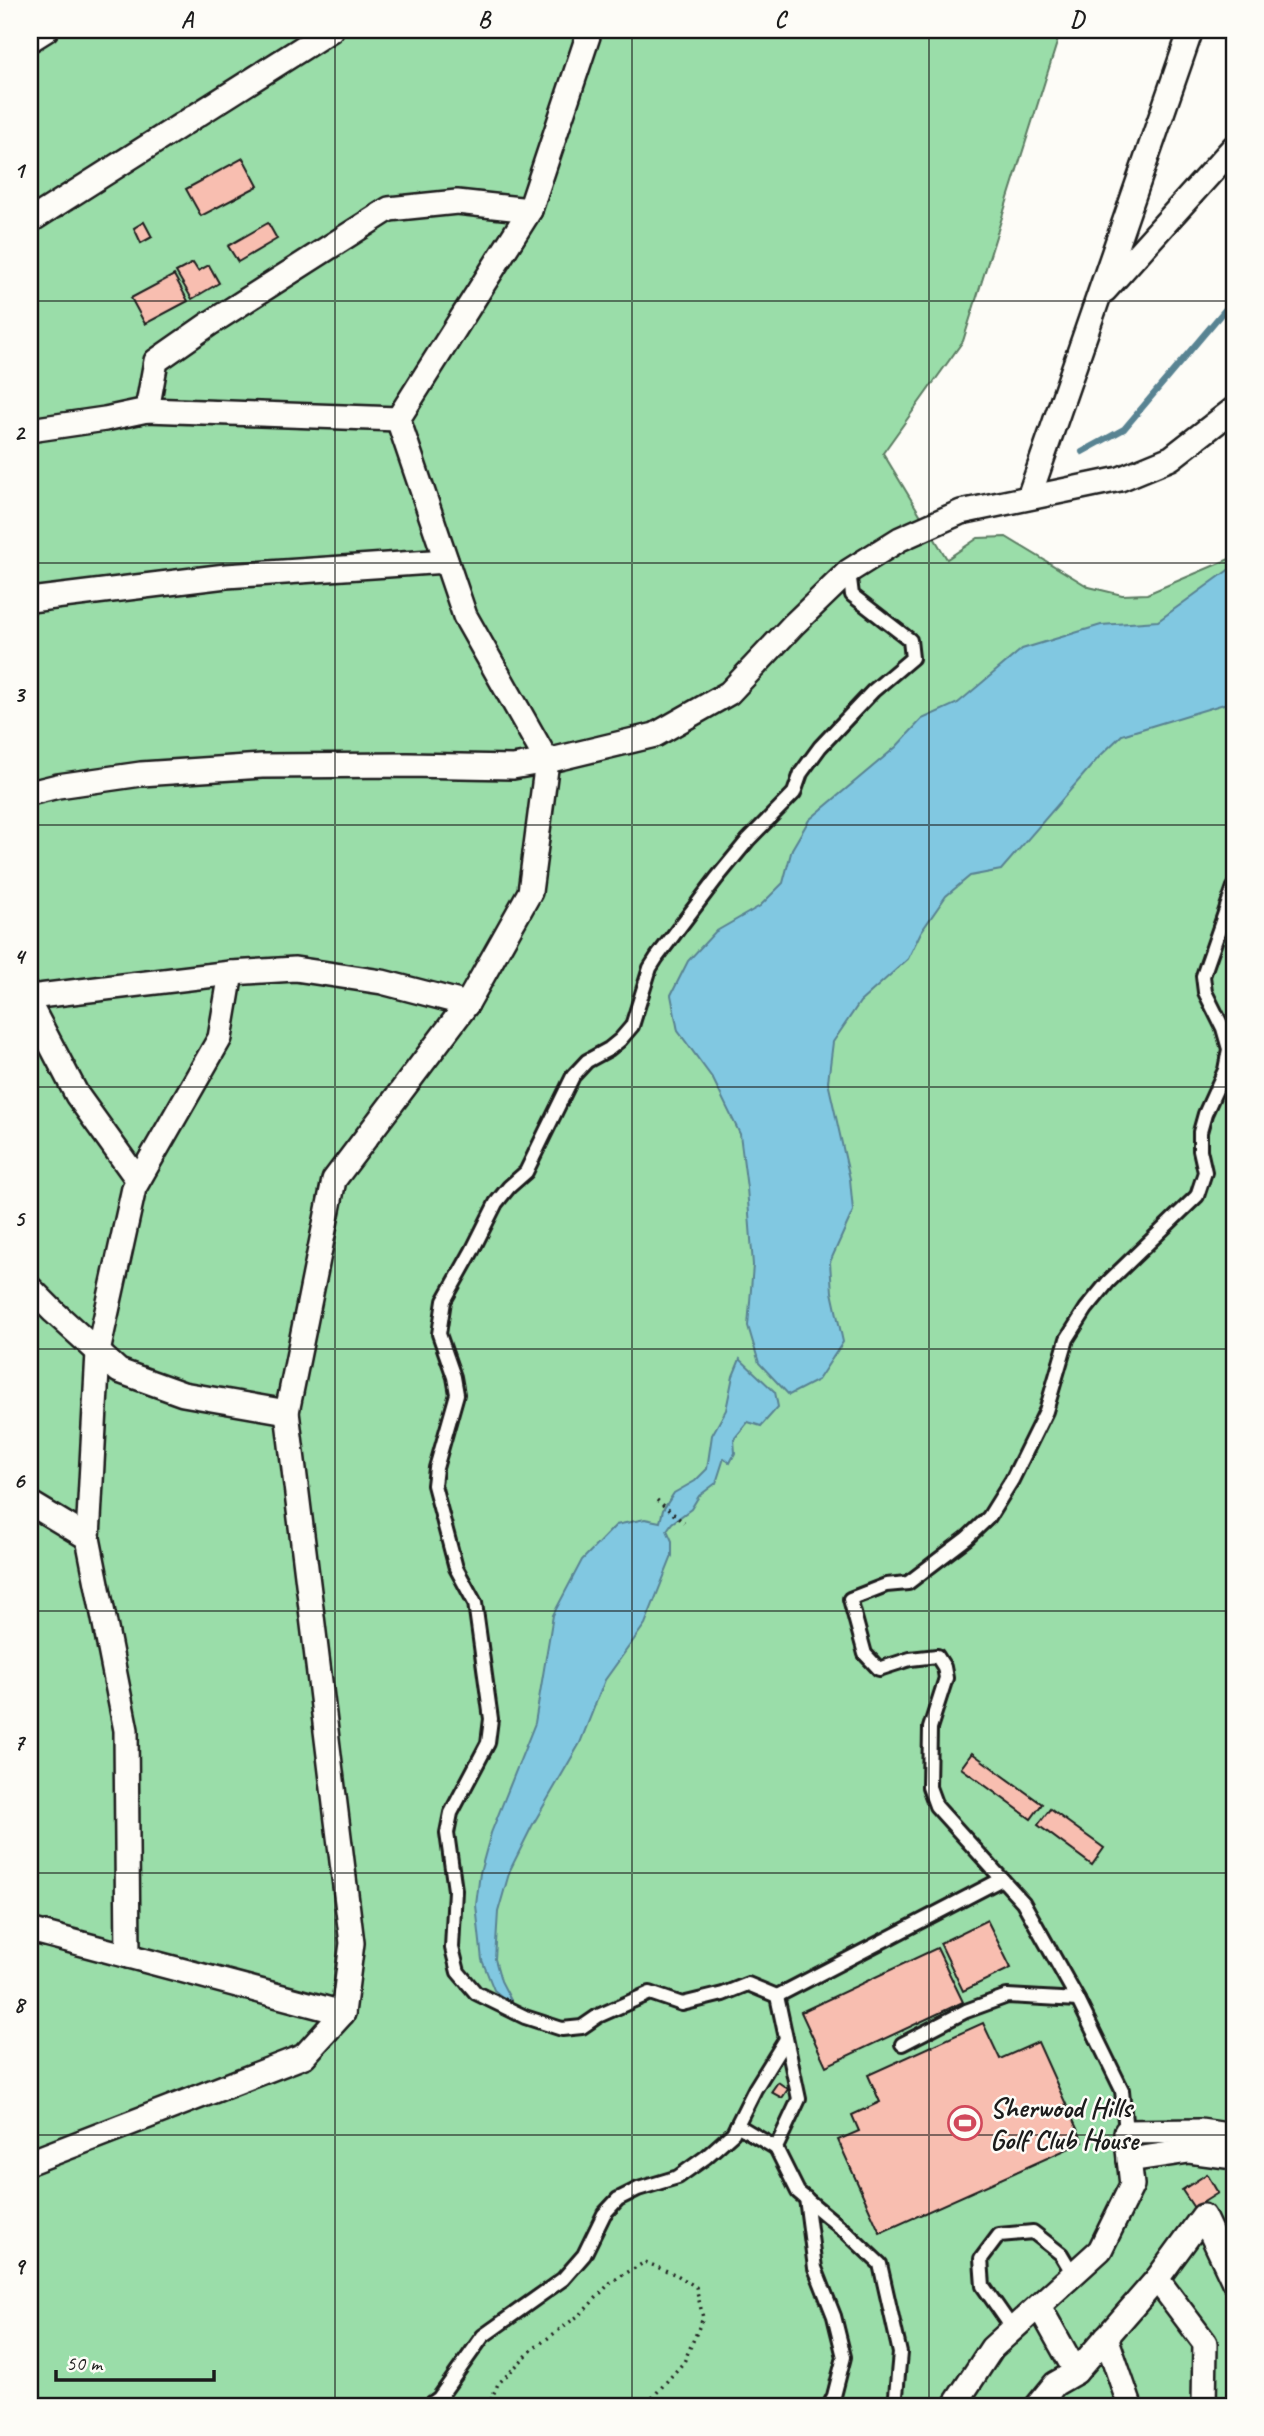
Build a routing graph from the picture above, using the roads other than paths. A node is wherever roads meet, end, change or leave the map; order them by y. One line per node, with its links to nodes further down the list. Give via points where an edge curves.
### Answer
1 (46, 30): 5 (street)
2 (331, 30): 8 (street)
3 (590, 30): 7 (street)
4 (1191, 30): 9 (street)
5 (30, 40)
6 (1234, 147): 9 (street)
7 (530, 210): 11 (street, via 457,202 389,209 156,361); 12 (street)
8 (30, 221)
9 (1098, 298): 14 (street)
10 (1234, 409): 14 (street, via 1171,458 1120,479)
11 (147, 410): 12 (street); 13 (street)
12 (398, 419): 15 (street)
13 (30, 430)
14 (1029, 497): 16 (street, via 961,512 900,539)
15 (446, 561): 17 (street, via 226,576); 18 (street, via 465,616)
16 (849, 571): 18 (street, via 729,693 655,735); 34 (lane, via 852,596 910,640 912,658 820,747 800,773 794,793 716,879 657,957 632,1026 615,1045 587,1061 573,1076 526,1172 496,1203 444,1301 439,1334 457,1394 434,1485 456,1567 475,1603 491,1719 488,1742 451,1813 447,1833 455,1889 452,1948 458,1972 476,1993 562,2029 582,2027 650,1993 682,2004 748,1984)
17 (30, 600)
18 (547, 761): 19 (street, via 513,767 262,766 141,774); 23 (street, via 530,892)
19 (30, 793)
20 (1234, 887): 31 (lane, via 1203,976 1229,1049 1226,1070 1200,1132 1205,1172 1197,1196 1086,1309 1067,1339 1046,1411 1013,1480 989,1517 908,1583 886,1585 850,1599 865,1654 879,1669 937,1656 944,1667 946,1678 930,1728 929,1787 936,1806)
21 (231, 973): 22 (street); 23 (street, via 295,968 382,982); 25 (street, via 220,1038)
22 (30, 998)
23 (467, 1004): 28 (street, via 334,1180)
24 (30, 1006): 25 (street, via 77,1095)
25 (138, 1180): 27 (street)
26 (30, 1287): 27 (street)
27 (98, 1352): 28 (street, via 119,1371 183,1394); 30 (street)
28 (287, 1412): 36 (street, via 352,1943)
29 (30, 1503): 30 (street)
30 (88, 1538): 33 (street, via 126,1730)
31 (1002, 1879): 34 (lane); 35 (lane, via 1023,1902)
32 (30, 1930): 33 (street)
33 (128, 1956): 36 (street)
34 (777, 1996): 37 (lane)
35 (1078, 2000): 38 (lane, via 1007,1996); 40 (lane, via 1122,2090)
36 (343, 2013): 45 (street, via 304,2056)
37 (786, 2039): 39 (lane); 42 (lane, via 799,2099)
38 (902, 2044)
39 (737, 2126): 42 (lane); 54 (lane, via 678,2177 618,2199 604,2214 584,2255 563,2279 483,2336 439,2398)
40 (1126, 2132): 41 (street, via 1200,2131); 44 (street)
41 (1234, 2136)
42 (776, 2148): 46 (lane, via 798,2192)
43 (1234, 2157): 44 (street, via 1189,2151)
44 (1129, 2160): 47 (street, via 1132,2185 1100,2250)
45 (30, 2162)
46 (806, 2198): 55 (lane, via 816,2268 844,2357); 56 (lane, via 880,2264 900,2353)
47 (1073, 2274): 50 (street); 51 (lane, via 1060,2254 1032,2232 999,2235 981,2259 983,2286)
48 (1157, 2279): 49 (street, via 1203,2216); 52 (street); 60 (street, via 1205,2343)
49 (1234, 2282)
50 (1039, 2306): 51 (street); 53 (street)
51 (1013, 2329): 57 (street, via 992,2348)
52 (1106, 2337): 53 (street); 59 (street)
53 (1076, 2372): 58 (street, via 1055,2384)
54 (428, 2406)
55 (829, 2406)
56 (895, 2406)
57 (954, 2406)
58 (1037, 2406)
59 (1130, 2406)
60 (1204, 2406)

